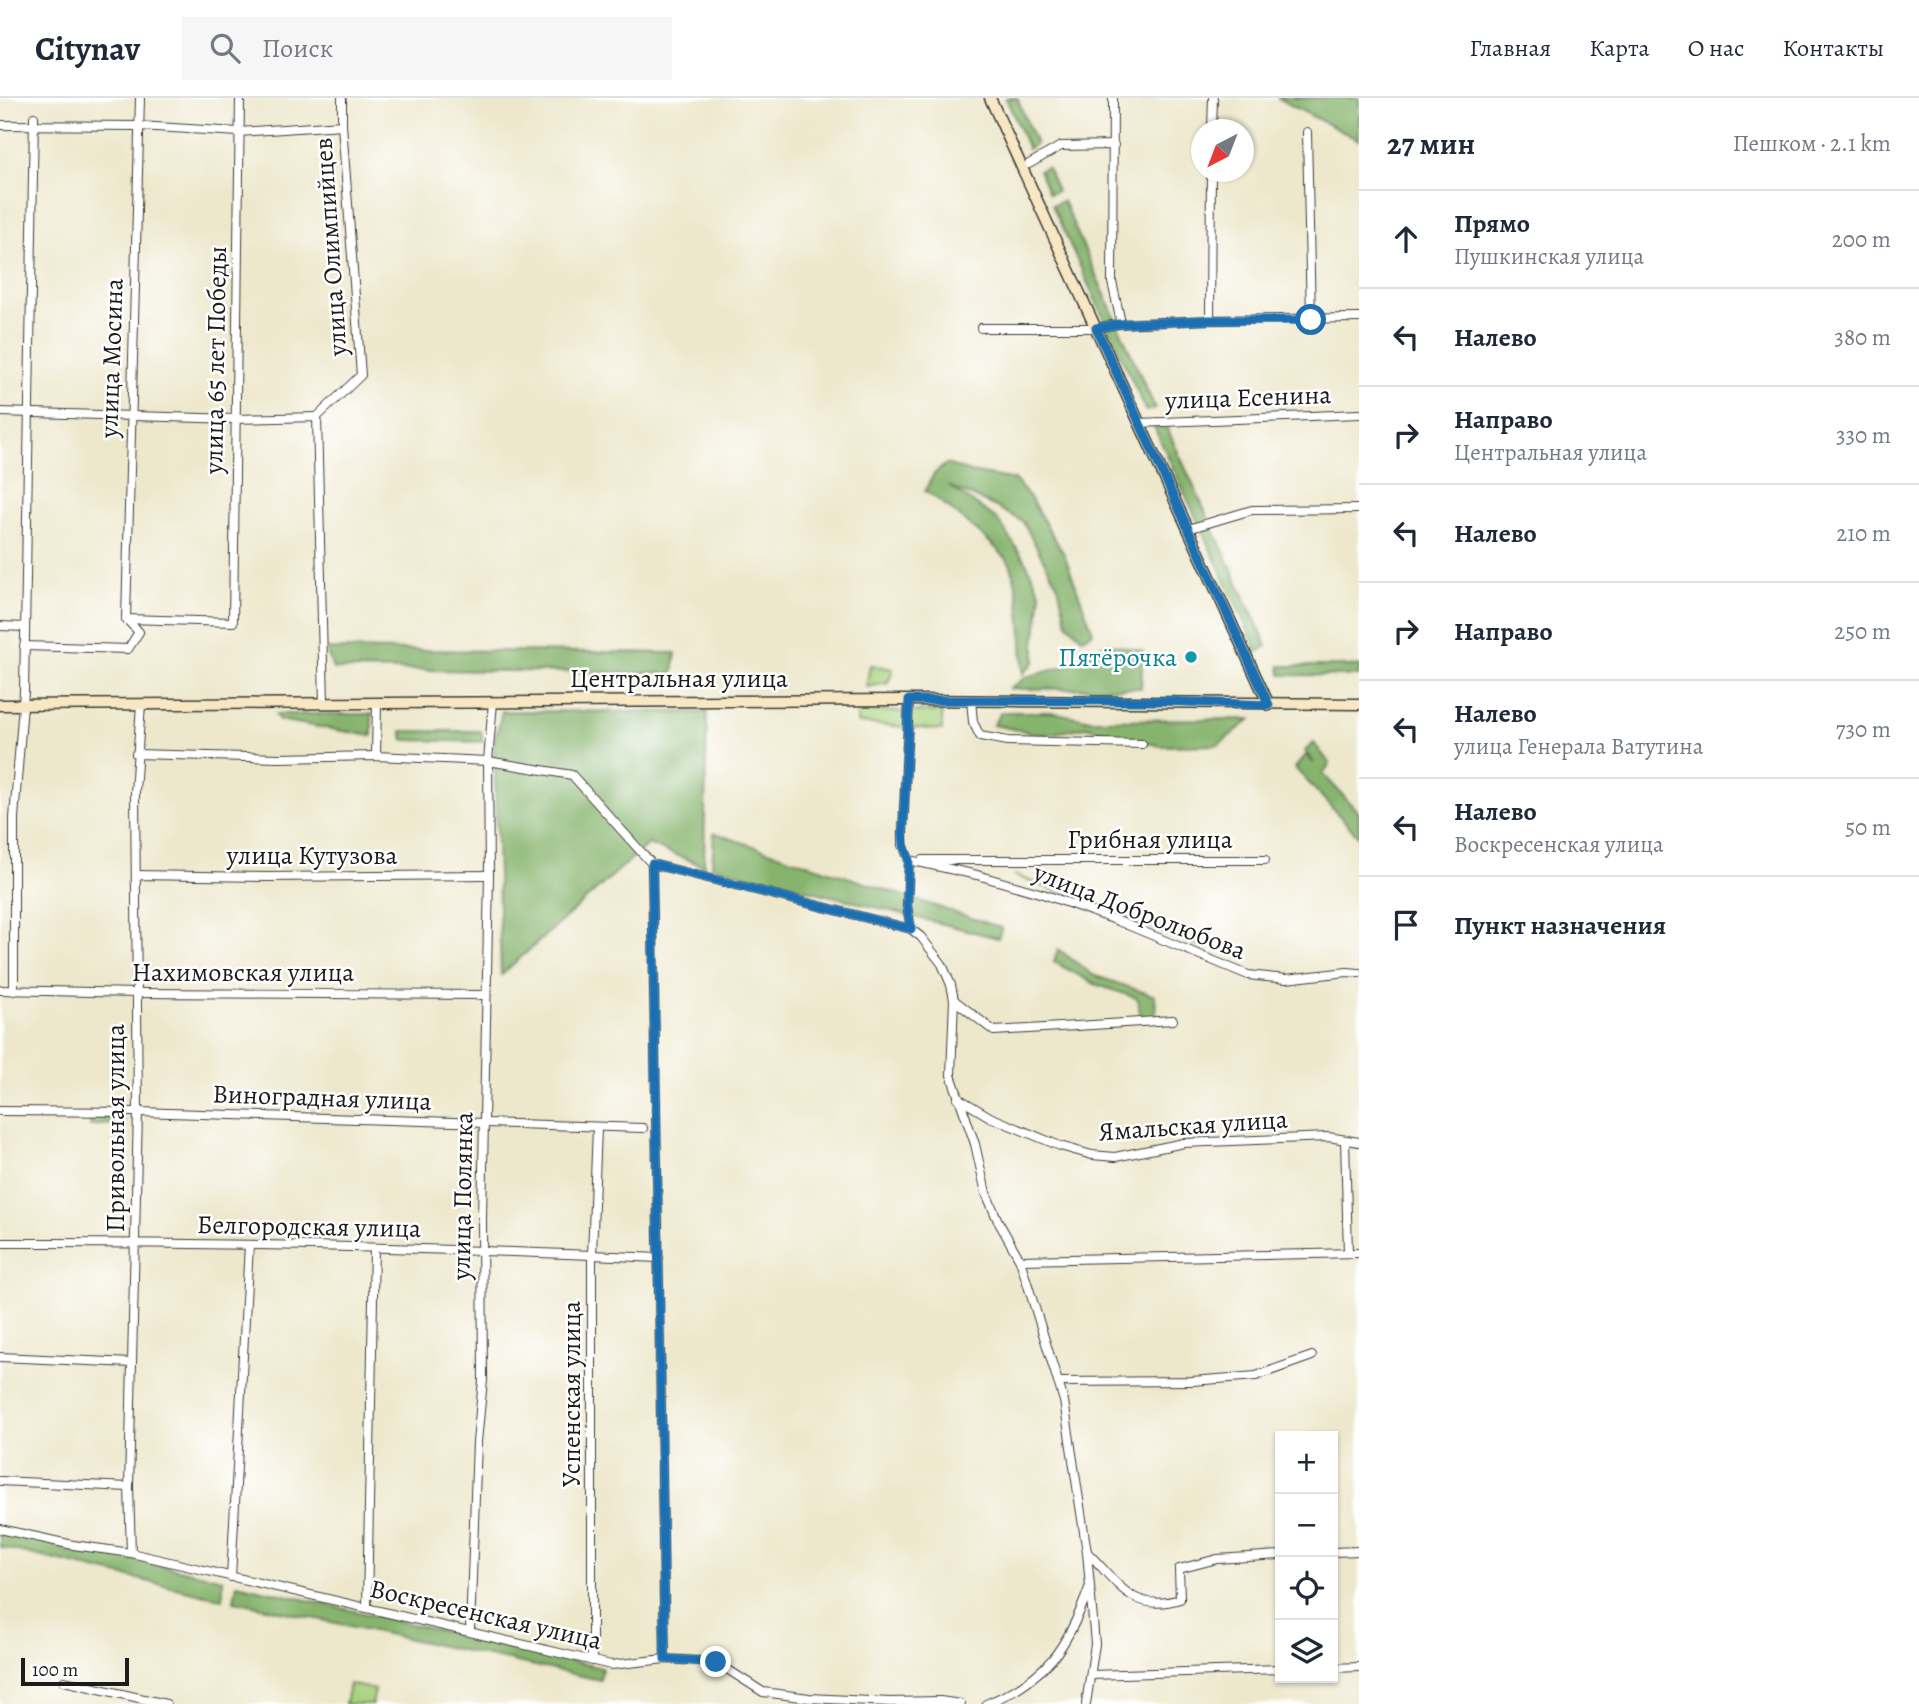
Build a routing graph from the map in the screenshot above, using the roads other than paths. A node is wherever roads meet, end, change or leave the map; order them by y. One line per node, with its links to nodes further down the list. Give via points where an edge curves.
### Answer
1 (140, 98): 11 (street, улица Мосина)
2 (240, 98): 12 (street, улица 65 лет Победы)
3 (342, 98): 10 (street, улица Олимпийцев)
4 (990, 98): 22 (main road)
5 (1113, 98): 14 (street)
6 (1213, 98): 7 (street)
7 (1212, 119)
8 (33, 121): 9 (street); 11 (street); 24 (street)
9 (0, 125)
10 (342, 125): 12 (street); 27 (street, улица Олимпийцев, via 361,375)
11 (139, 126): 12 (street); 26 (street, улица Мосина)
12 (239, 132): 28 (street, улица 65 лет Победы)
13 (1307, 132): 19 (street)
14 (1114, 145): 15 (street, via 1061,146); 20 (street, via 1112,282)
15 (1029, 164)
16 (1211, 182): 18 (street)
17 (1359, 318): 19 (street)
18 (1210, 320): 19 (street); 20 (street)
19 (1311, 320)
20 (1118, 324): 22 (street)
21 (981, 328): 22 (street)
22 (1096, 328): 29 (main road)
23 (0, 412): 24 (street)
24 (30, 412): 26 (street); 34 (street)
25 (1359, 414): 29 (street, улица Есенина)
26 (130, 415): 28 (street); 32 (street, улица Мосина)
27 (317, 417): 28 (street); 40 (street)
28 (235, 419): 32 (street, улица 65 лет Победы, via 233,622)
29 (1139, 423): 31 (main road)
30 (1359, 509): 31 (street, via 1252,510)
31 (1188, 529): 45 (main road)
32 (126, 619): 35 (street, улица Мосина, via 139,632 128,649)
33 (0, 626): 34 (street)
34 (24, 627): 35 (street)
35 (24, 646): 41 (street)
36 (909, 700): 37 (main road, Центральная улица); 39 (main road, Центральная улица); 50 (street, via 903,832)
37 (971, 700): 45 (main road, Центральная улица); 46 (street, via 972,722 980,736 1008,741)
38 (377, 702): 39 (main road, Центральная улица); 40 (main road, Центральная улица); 48 (street)
39 (493, 702): 49 (street, улица Полянка)
40 (324, 703): 42 (main road, Центральная улица)
41 (23, 704): 42 (main road, Центральная улица); 44 (main road, Центральная улица); 58 (street, via 14,818)
42 (141, 704): 47 (street, Привольная улица)
43 (1359, 704): 45 (main road, Центральная улица)
44 (0, 705)
45 (1269, 705)
46 (1142, 744)
47 (136, 754): 48 (street); 53 (street, Привольная улица)
48 (376, 756): 49 (street)
49 (488, 761): 52 (street, via 572,775); 54 (street, улица Полянка)
50 (909, 860): 51 (street, Грибная улица); 55 (street); 56 (street, улица Добролюбова, via 1043,894 1248,975 1286,979)
51 (1265, 860)
52 (652, 864): 55 (street); 79 (street)
53 (136, 875): 54 (street, улица Кутузова); 59 (street, Привольная улица)
54 (489, 875): 60 (street, улица Полянка)
55 (911, 929): 61 (street, via 942,964)
56 (1359, 973)
57 (0, 990): 58 (street, Нахимовская улица)
58 (14, 990): 59 (street, Нахимовская улица)
59 (136, 993): 60 (street, Нахимовская улица); 65 (street, Привольная улица)
60 (486, 995): 66 (street, улица Полянка)
61 (954, 1000): 62 (street, via 994,1031); 63 (street, via 951,1076)
62 (1173, 1020)
63 (957, 1098): 69 (street, Ямальская улица, via 990,1117 1092,1155 1115,1157 1184,1143); 80 (street, via 975,1144 986,1194)
64 (0, 1111): 65 (street, Виноградная улица)
65 (138, 1112): 66 (street, Виноградная улица); 72 (street, Привольная улица)
66 (484, 1123): 67 (street, Виноградная улица); 75 (street, улица Полянка)
67 (597, 1128): 68 (street, Виноградная улица); 78 (street, Успенская улица)
68 (643, 1128)
69 (1345, 1140): 70 (street, Ямальская улица); 76 (street)
70 (1359, 1142)
71 (0, 1243): 72 (street, Белгородская улица)
72 (136, 1243): 73 (street, Белгородская улица); 83 (street, Привольная улица)
73 (249, 1245): 74 (street, Белгородская улица); 93 (street)
74 (374, 1248): 75 (street, Белгородская улица); 95 (street)
75 (482, 1250): 78 (street, Белгородская улица); 96 (street, улица Полянка, via 483,1380)
76 (1348, 1253): 77 (street); 80 (street)
77 (1359, 1253)
78 (592, 1255): 79 (street, Белгородская улица); 98 (street, Успенская улица)
79 (659, 1258): 97 (street)
80 (1020, 1260): 84 (street)
81 (1312, 1356): 84 (street, via 1256,1376)
82 (0, 1357): 83 (street)
83 (132, 1363): 86 (street, Привольная улица)
84 (1058, 1382): 89 (street)
85 (0, 1482): 86 (street)
86 (129, 1487): 91 (street, Привольная улица)
87 (0, 1529): 91 (street, Воскресенская улица)
88 (1359, 1551): 90 (street)
89 (1087, 1552): 92 (street, via 1122,1590 1138,1600 1163,1605 1180,1599 1179,1569 1217,1559); 94 (street)
90 (1338, 1552)
91 (131, 1553): 93 (street, Воскресенская улица)
92 (1275, 1555)
93 (231, 1577): 95 (street, Воскресенская улица)
94 (1090, 1585): 102 (street); 106 (street, via 1076,1625 1038,1676)
95 (367, 1608): 96 (street, Воскресенская улица)
96 (470, 1631): 98 (street, Воскресенская улица)
97 (665, 1659): 98 (street, Воскресенская улица, via 611,1665); 105 (street, Воскресенская улица, via 716,1662 762,1692)
98 (592, 1661)
99 (1359, 1667): 100 (street)
100 (1338, 1668)
101 (1275, 1669): 102 (street)
102 (1091, 1675): 107 (street)
103 (64, 1681): 104 (street)
104 (166, 1704)
105 (961, 1704)
106 (986, 1704)
107 (1086, 1704)

